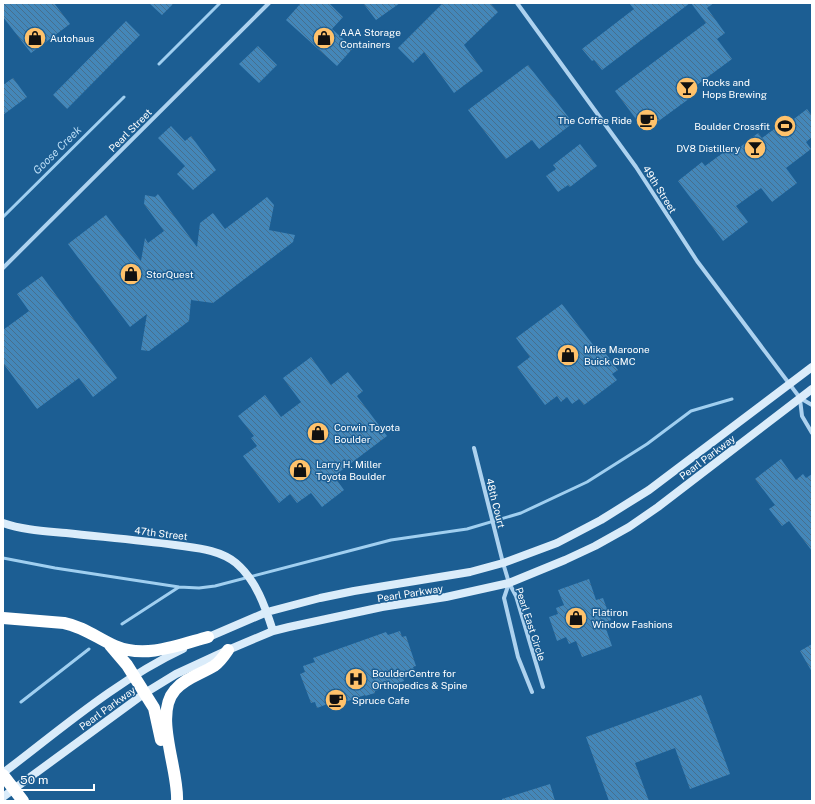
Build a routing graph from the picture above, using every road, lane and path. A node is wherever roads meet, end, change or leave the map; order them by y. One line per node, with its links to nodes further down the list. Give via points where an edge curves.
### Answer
1 (269, 3): 3 (street, Pearl Street)
2 (518, 3): 5 (street, 49th Street, via 636,167 697,261)
3 (3, 268)
4 (812, 367): 5 (main road, Pearl Parkway)
5 (790, 384): 7 (street, 49th Street); 12 (main road, Pearl Parkway, via 626,505 557,543)
6 (812, 390): 7 (main road, Pearl Parkway)
7 (800, 398): 8 (street); 9 (street, via 802,416); 13 (main road, Pearl Parkway, via 629,527 565,560)
8 (812, 405)
9 (812, 432)
10 (474, 448): 12 (street, 48th Court)
11 (3, 524): 14 (main road, 47th Street, via 165,543 228,557 255,586)
12 (503, 563): 13 (street, 48th Court); 14 (main road, Pearl Parkway, via 438,578 320,598)
13 (509, 582): 16 (main road, Pearl Parkway, via 446,597 335,616); 21 (street, Pearl East Circle, via 516,596); 22 (street, Pearl East Circle, via 504,598 518,657)
14 (267, 612): 16 (main road, 47th Street); 17 (main road, Pearl Parkway)
15 (3, 618): 18 (highway, via 64,622)
16 (273, 631): 19 (main road, Pearl Parkway)
17 (208, 637): 18 (highway, via 151,652 135,652); 20 (main road, Pearl Parkway, via 167,656)
18 (106, 642): 20 (highway, via 123,659)
19 (228, 650): 23 (main road, Pearl Parkway, via 176,674); 28 (highway, via 214,666 174,690 166,707)
20 (134, 676): 23 (highway); 24 (main road, Pearl Parkway)
21 (544, 687)
22 (532, 692)
23 (145, 693): 25 (main road, Pearl Parkway); 27 (highway, via 154,708)
24 (3, 774): 26 (highway, bridge)
25 (3, 797)
26 (23, 801)
27 (171, 801)
28 (177, 801)

